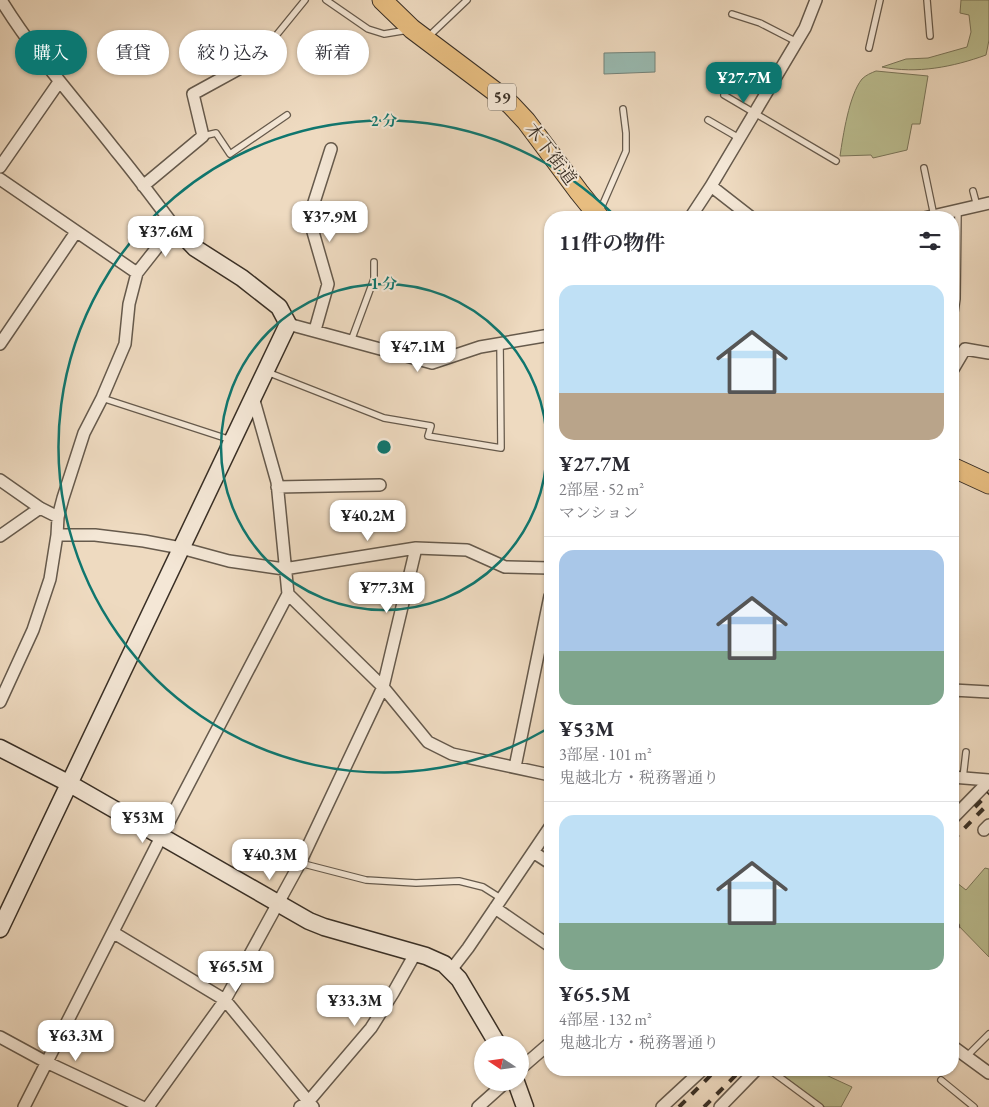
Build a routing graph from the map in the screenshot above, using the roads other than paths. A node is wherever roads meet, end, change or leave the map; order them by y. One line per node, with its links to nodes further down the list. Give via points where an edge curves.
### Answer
1 (1, 0): 16 (street)
2 (305, 0): 10 (lane)
3 (326, 0): 11 (lane, via 368,29 384,34)
4 (382, 0): 11 (main road, 木下街道 / 59)
5 (467, 0): 11 (lane)
6 (816, 0): 13 (street)
7 (880, 0): 14 (lane)
8 (927, 0): 12 (lane)
9 (732, 14): 13 (lane, via 760,23)
10 (281, 30)
11 (419, 34): 34 (main road, 木下街道 / 59, via 497,93 526,121)
12 (930, 36)
13 (797, 42): 19 (street)
14 (869, 48)
15 (228, 75): 22 (street, via 193,94)
16 (59, 82): 26 (street); 29 (street)
17 (724, 96): 19 (lane)
18 (623, 110): 35 (lane, via 626,151)
19 (755, 112): 23 (street); 25 (lane)
20 (287, 116): 22 (lane, via 230,154 216,133)
21 (708, 120): 23 (lane)
22 (203, 136): 29 (street)
23 (739, 138): 30 (street)
24 (331, 149): 45 (street, via 309,218 328,284)
25 (836, 161)
26 (0, 167)
27 (924, 168): 38 (lane)
28 (0, 179): 41 (street)
29 (143, 186): 40 (street)
30 (711, 186): 36 (street); 37 (street)
31 (973, 191): 33 (lane)
32 (989, 203): 33 (street)
33 (977, 206): 39 (street)
34 (595, 211)
35 (601, 211)
36 (695, 211)
37 (743, 211)
38 (928, 211)
39 (958, 211)
40 (174, 226): 43 (street); 44 (street, via 195,248 279,307)
41 (76, 232): 43 (street); 49 (street)
42 (374, 262): 47 (lane, via 374,279)
43 (137, 273): 54 (street, via 129,304 125,344)
44 (288, 324): 45 (street); 52 (street)
45 (314, 330): 47 (street)
46 (544, 335): 48 (street)
47 (351, 341): 48 (street, via 432,363 480,346)
48 (500, 343): 52 (lane, via 501,448 428,436 431,426 384,418)
49 (0, 344)
50 (989, 353): 51 (street, via 965,349)
51 (959, 359)
52 (266, 371): 53 (street)
53 (253, 397): 55 (street); 60 (street)
54 (102, 398): 55 (lane); 62 (street, via 84,433)
55 (233, 441): 65 (street)
56 (959, 469): 58 (main road)
57 (0, 480): 61 (street)
58 (989, 484)
59 (380, 485): 60 (street)
60 (277, 486): 68 (street)
61 (40, 508): 62 (street); 64 (street)
62 (58, 517): 63 (street)
63 (57, 535): 65 (street, via 104,536); 74 (street, via 50,579 33,630)
64 (0, 536)
65 (181, 548): 68 (street, via 229,561); 82 (street)
66 (416, 548): 67 (street, via 467,550 505,567); 68 (street); 71 (street)
67 (544, 568)
68 (284, 569): 69 (street)
69 (288, 594): 71 (street); 85 (street)
70 (544, 625): 77 (street)
71 (383, 687): 77 (street, via 428,742 452,754); 88 (street)
72 (959, 690): 73 (street)
73 (989, 692)
74 (0, 702)
75 (0, 748): 82 (street)
76 (966, 752): 79 (lane)
77 (515, 768): 78 (street)
78 (544, 774)
79 (959, 775)
80 (959, 778): 81 (street)
81 (989, 780): 83 (street)
82 (70, 784): 85 (street); 91 (street)
83 (959, 812)
84 (544, 836): 86 (street)
85 (161, 837): 89 (street); 92 (street)
86 (533, 852): 87 (street); 90 (street)
87 (544, 858)
88 (300, 863): 89 (street); 90 (lane, via 366,880 458,881 482,887)
89 (278, 904): 94 (street, via 324,927); 96 (street)
90 (499, 904): 93 (street); 95 (street)
91 (0, 929)
92 (114, 933): 96 (street); 104 (street)
93 (544, 941)
94 (415, 954): 95 (street, via 436,960); 112 (street, via 371,1028)
95 (452, 970): 98 (street)
96 (226, 1000): 112 (street); 115 (street)
97 (989, 1034): 102 (lane)
98 (493, 1036)
99 (0, 1037): 104 (street)
100 (544, 1048): 103 (street)
101 (959, 1051): 102 (street)
102 (967, 1056): 105 (street)
103 (529, 1061)
104 (46, 1062): 113 (street); 114 (street)
105 (989, 1073)
106 (696, 1076): 118 (street)
107 (750, 1076): 119 (street)
108 (778, 1076): 120 (lane)
109 (941, 1080): 121 (lane)
110 (496, 1091): 116 (street)
111 (519, 1091): 117 (street)
112 (307, 1105)
113 (24, 1107)
114 (142, 1107)
115 (148, 1107)
116 (478, 1107)
117 (525, 1107)
118 (662, 1107)
119 (720, 1107)
120 (820, 1107)
121 (974, 1107)

